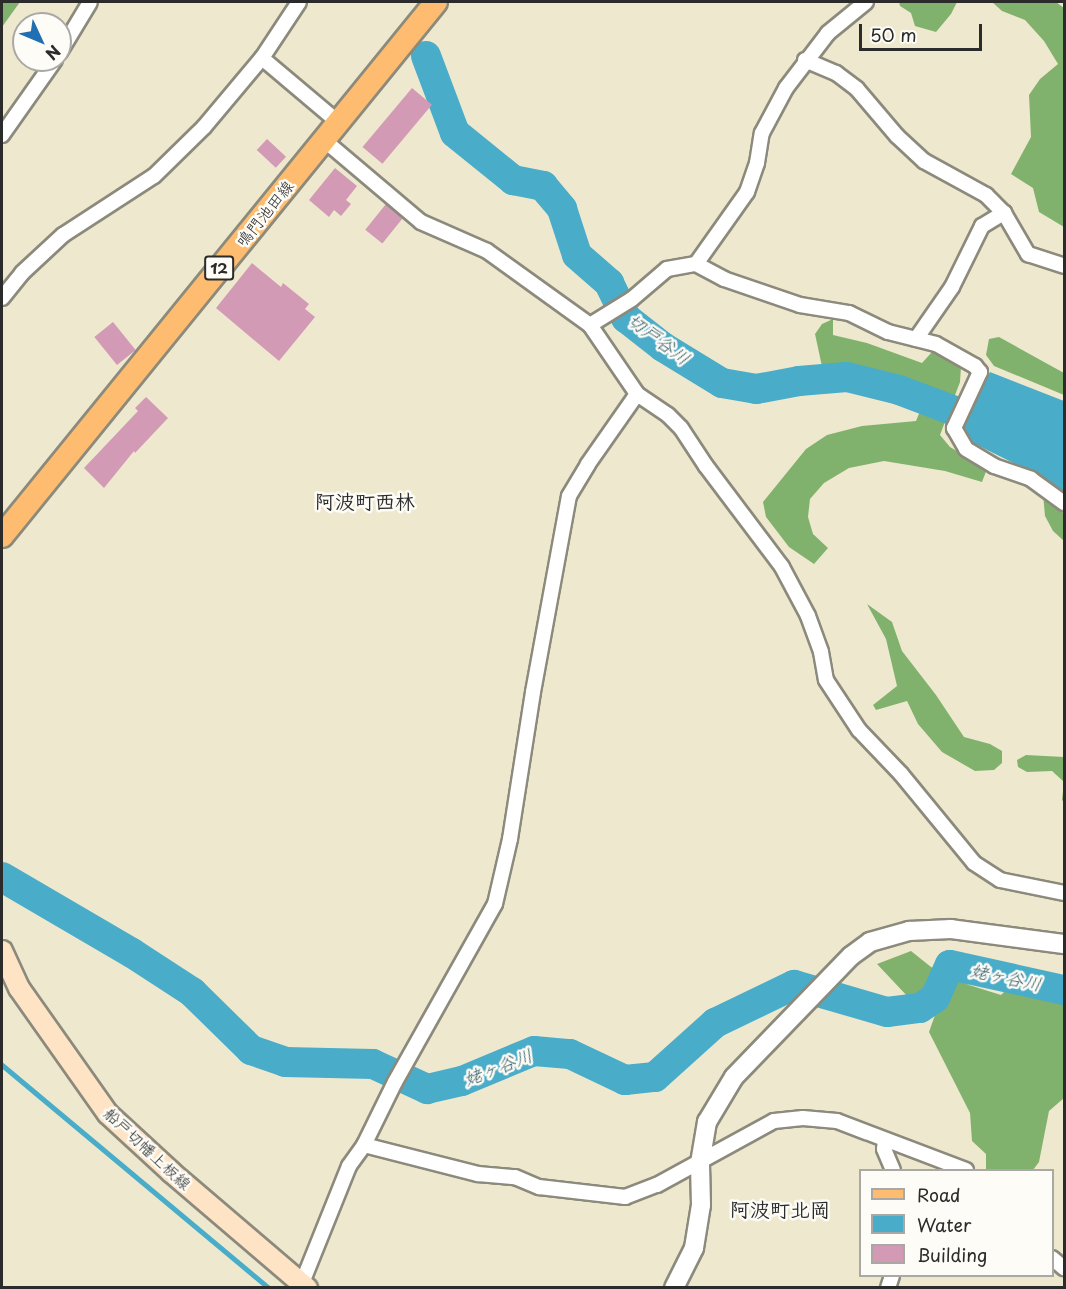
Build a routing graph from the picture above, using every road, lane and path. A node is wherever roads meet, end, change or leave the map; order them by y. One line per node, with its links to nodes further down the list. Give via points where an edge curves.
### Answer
1 (90, 2): 5 (street)
2 (299, 2): 6 (street)
3 (436, 2): 9 (main road, 鳴門池田線 / 12)
4 (866, 2): 7 (street, via 828,33)
5 (72, 32)
6 (262, 58): 9 (street); 15 (street, via 204,127 154,176 63,235 22,273)
7 (805, 60): 12 (street, via 836,73 857,89 924,161 986,195); 13 (street, via 762,133 747,192)
8 (47, 72): 10 (street)
9 (338, 122): 11 (main road, 鳴門池田線 / 12)
10 (2, 135)
11 (324, 140): 16 (street, via 421,222 487,251); 20 (main road, 鳴門池田線 / 12)
12 (1004, 213): 14 (street, via 1028,254); 17 (street, via 982,226 952,287)
13 (696, 264): 16 (street, via 667,269); 17 (street, via 724,279 800,304 849,313 888,333)
14 (1065, 266)
15 (2, 298)
16 (590, 325): 18 (street)
17 (916, 339): 19 (street, via 936,344 980,372 954,428 966,449 994,466 1032,479)
18 (637, 394): 21 (street, via 681,428 782,567 808,616 826,680 859,730 974,863 1000,880); 25 (street, via 569,496 510,839 495,904 398,1076)
19 (1065, 503)
20 (2, 536)
21 (1065, 893)
22 (1065, 944): 26 (street, via 951,929 909,931 870,942 831,974 734,1077 707,1122)
23 (2, 951): 29 (main road, 船戸切幡上板線, via 19,988 108,1114)
24 (885, 1140): 26 (street, via 837,1121 774,1121); 27 (street, via 884,1149); 28 (street)
25 (364, 1145): 26 (street, via 478,1174 515,1177 539,1187 625,1197); 29 (street, via 349,1166)
26 (700, 1163): 30 (street, via 701,1205 694,1248)
27 (893, 1169)
28 (963, 1169)
29 (304, 1285)
30 (674, 1287)

